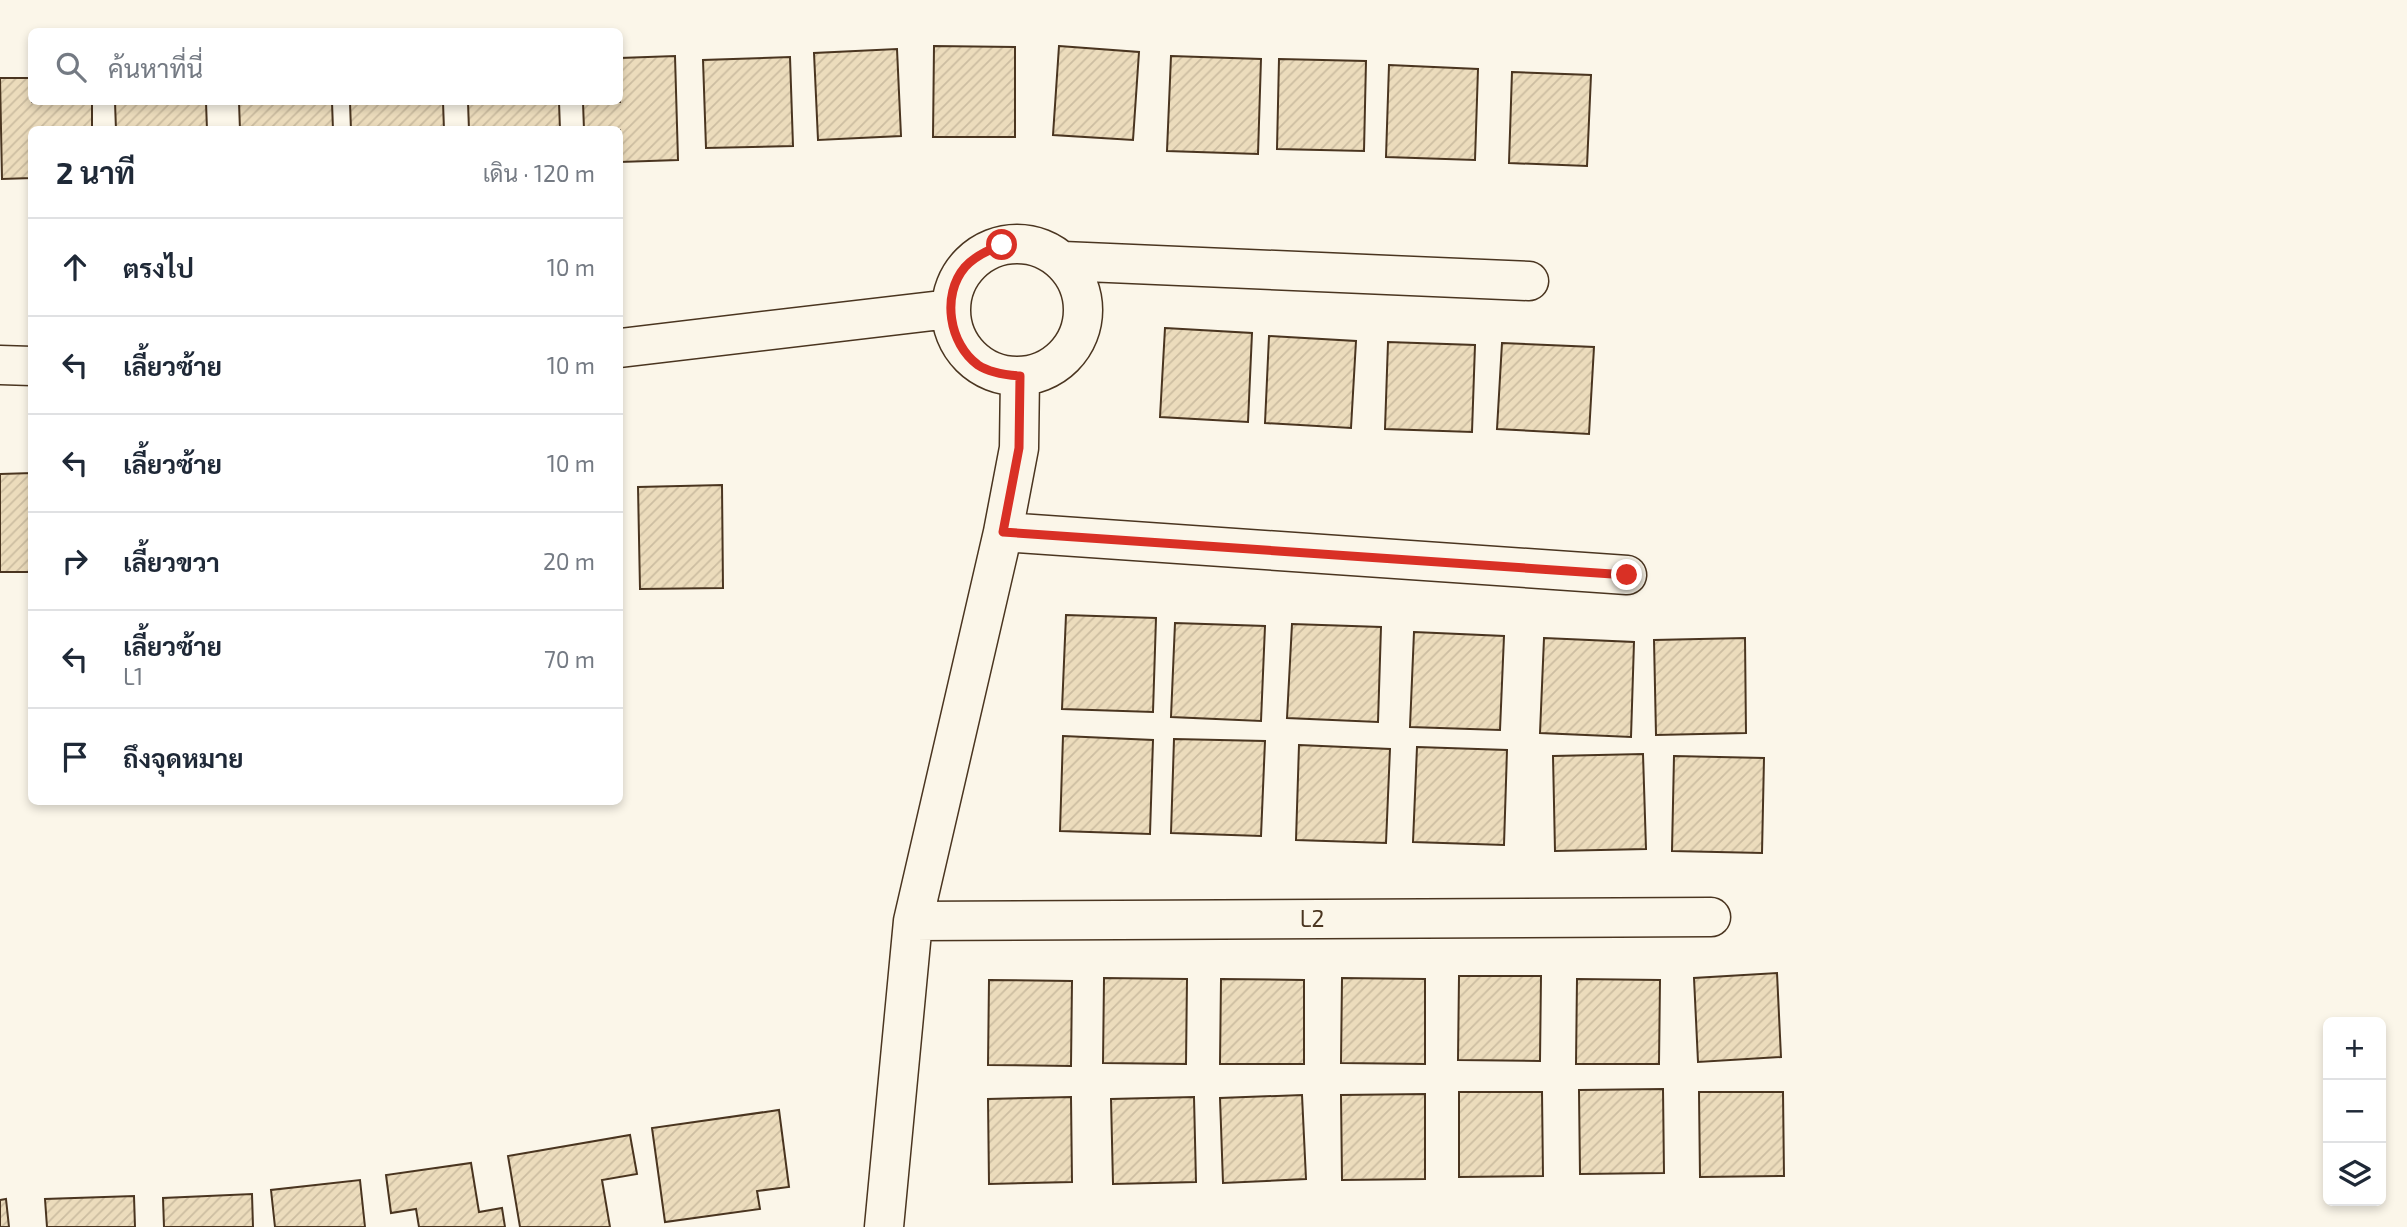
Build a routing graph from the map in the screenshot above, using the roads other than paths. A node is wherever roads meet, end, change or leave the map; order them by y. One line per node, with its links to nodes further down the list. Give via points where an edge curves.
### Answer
1 (1063, 261): 2 (street); 3 (street, via 1024,244 1002,245 981,253 964,268); 7 (street, via 1083,300 1076,344 1043,372)
2 (1529, 281)
3 (950, 309): 4 (street); 7 (street, via 953,330 979,365)
4 (623, 348)
5 (0, 365): 6 (street)
6 (28, 366)
7 (1020, 376): 8 (street, via 1019,448)
8 (1003, 532): 9 (street); 11 (street)
9 (1627, 575)
10 (1711, 917): 11 (street, L2)
11 (913, 920): 12 (street)
12 (884, 1227)

